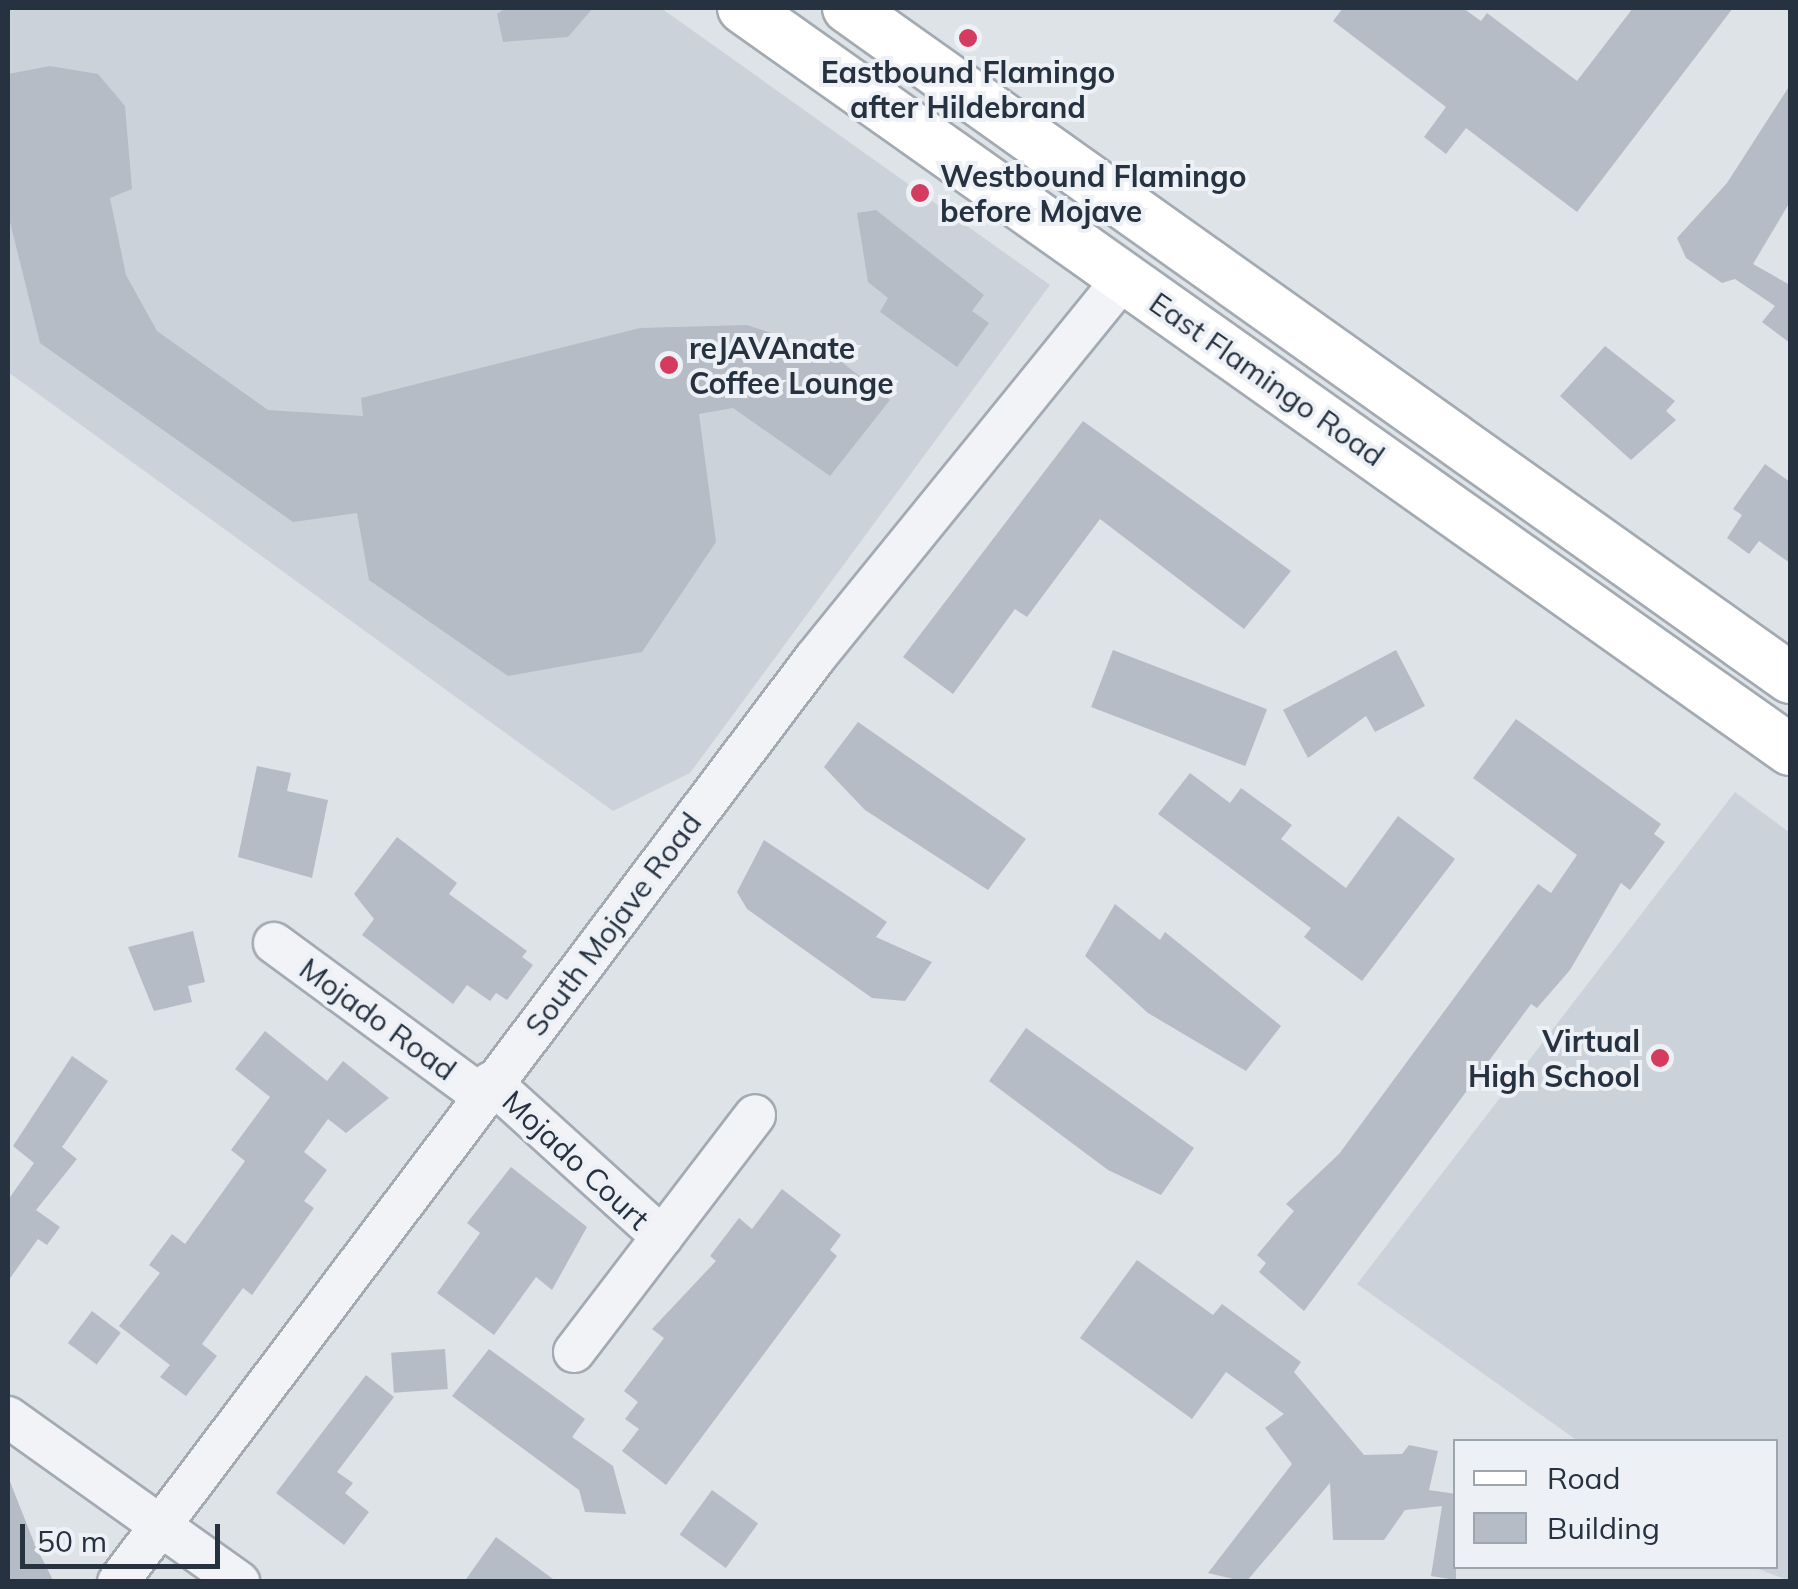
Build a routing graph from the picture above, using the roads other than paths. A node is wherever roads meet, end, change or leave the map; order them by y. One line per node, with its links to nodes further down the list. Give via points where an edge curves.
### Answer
1 (743, 8): 3 (main road, East Flamingo Road)
2 (848, 8): 4 (main road, East Flamingo Road)
3 (956, 158): 4 (main road, via 1025,166 1094,208); 5 (main road, East Flamingo Road)
4 (1130, 204): 6 (main road, East Flamingo Road)
5 (1124, 278): 6 (main road, via 1162,276 1228,314); 7 (main road, East Flamingo Road); 12 (street, South Mojave Road, via 815,658)
6 (1285, 315): 8 (main road, East Flamingo Road)
7 (1648, 649): 9 (main road, via 1714,657 1768,694); 10 (main road, East Flamingo Road)
8 (1790, 678)
9 (1790, 696)
10 (1788, 746)
11 (274, 943): 12 (street, Mojado Road)
12 (486, 1089): 14 (street, Mojado Court); 17 (street, South Mojave Road)
13 (755, 1115): 14 (street, Mojado Court)
14 (662, 1237): 15 (street, Mojado Court)
15 (574, 1352)
16 (8, 1416): 17 (street)
17 (160, 1525): 18 (street, South Mojave Road); 19 (street)
18 (118, 1582)
19 (239, 1582)

